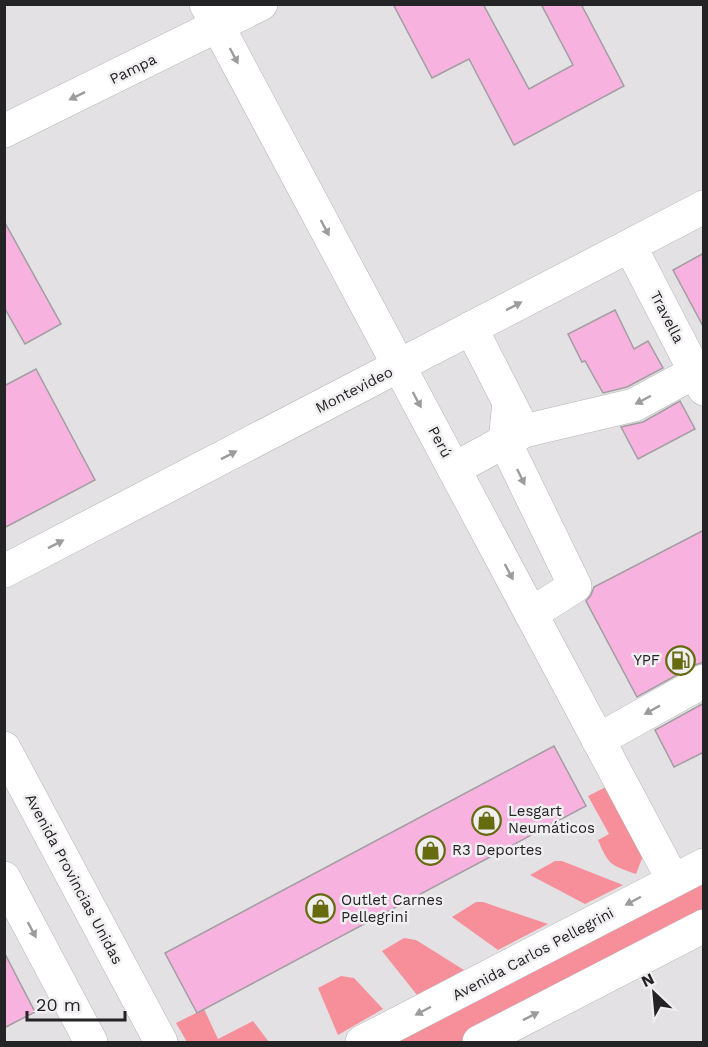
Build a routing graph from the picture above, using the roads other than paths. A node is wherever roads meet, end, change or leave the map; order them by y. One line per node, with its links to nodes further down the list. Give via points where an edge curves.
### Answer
1 (261, 4): 2 (street, Pampa)
2 (212, 16): 3 (street, Pampa, one-way to 3); 7 (street, Perú, one-way to 7)
3 (4, 131)
4 (704, 207): 5 (street, Montevideo)
5 (630, 246): 6 (street, Montevideo, one-way to 5); 8 (street, Travella)
6 (471, 328): 7 (street, Montevideo); 9 (street, via 509,402)
7 (399, 366): 10 (street, Perú, one-way to 10); 11 (street, Montevideo, one-way to 7)
8 (699, 380): 9 (street, one-way to 9, via 634,405)
9 (514, 436): 10 (street); 12 (street, one-way to 12, via 575,586)
10 (454, 470): 12 (street, Perú, one-way to 12)
11 (4, 572)
12 (531, 614): 14 (street, Perú)
13 (704, 681): 14 (street, one-way to 14)
14 (598, 740): 18 (street, Perú)
15 (4, 748): 21 (street, Avenida Provincias Unidas)
16 (704, 865): 18 (street, Avenida Carlos Pellegrini)
17 (4, 878): 20 (street, one-way to 20)
18 (674, 880): 22 (street, Avenida Carlos Pellegrini, one-way to 22)
19 (703, 929): 23 (street, one-way to 19)
20 (91, 1042)
21 (161, 1042)
22 (362, 1042)
23 (479, 1042)

